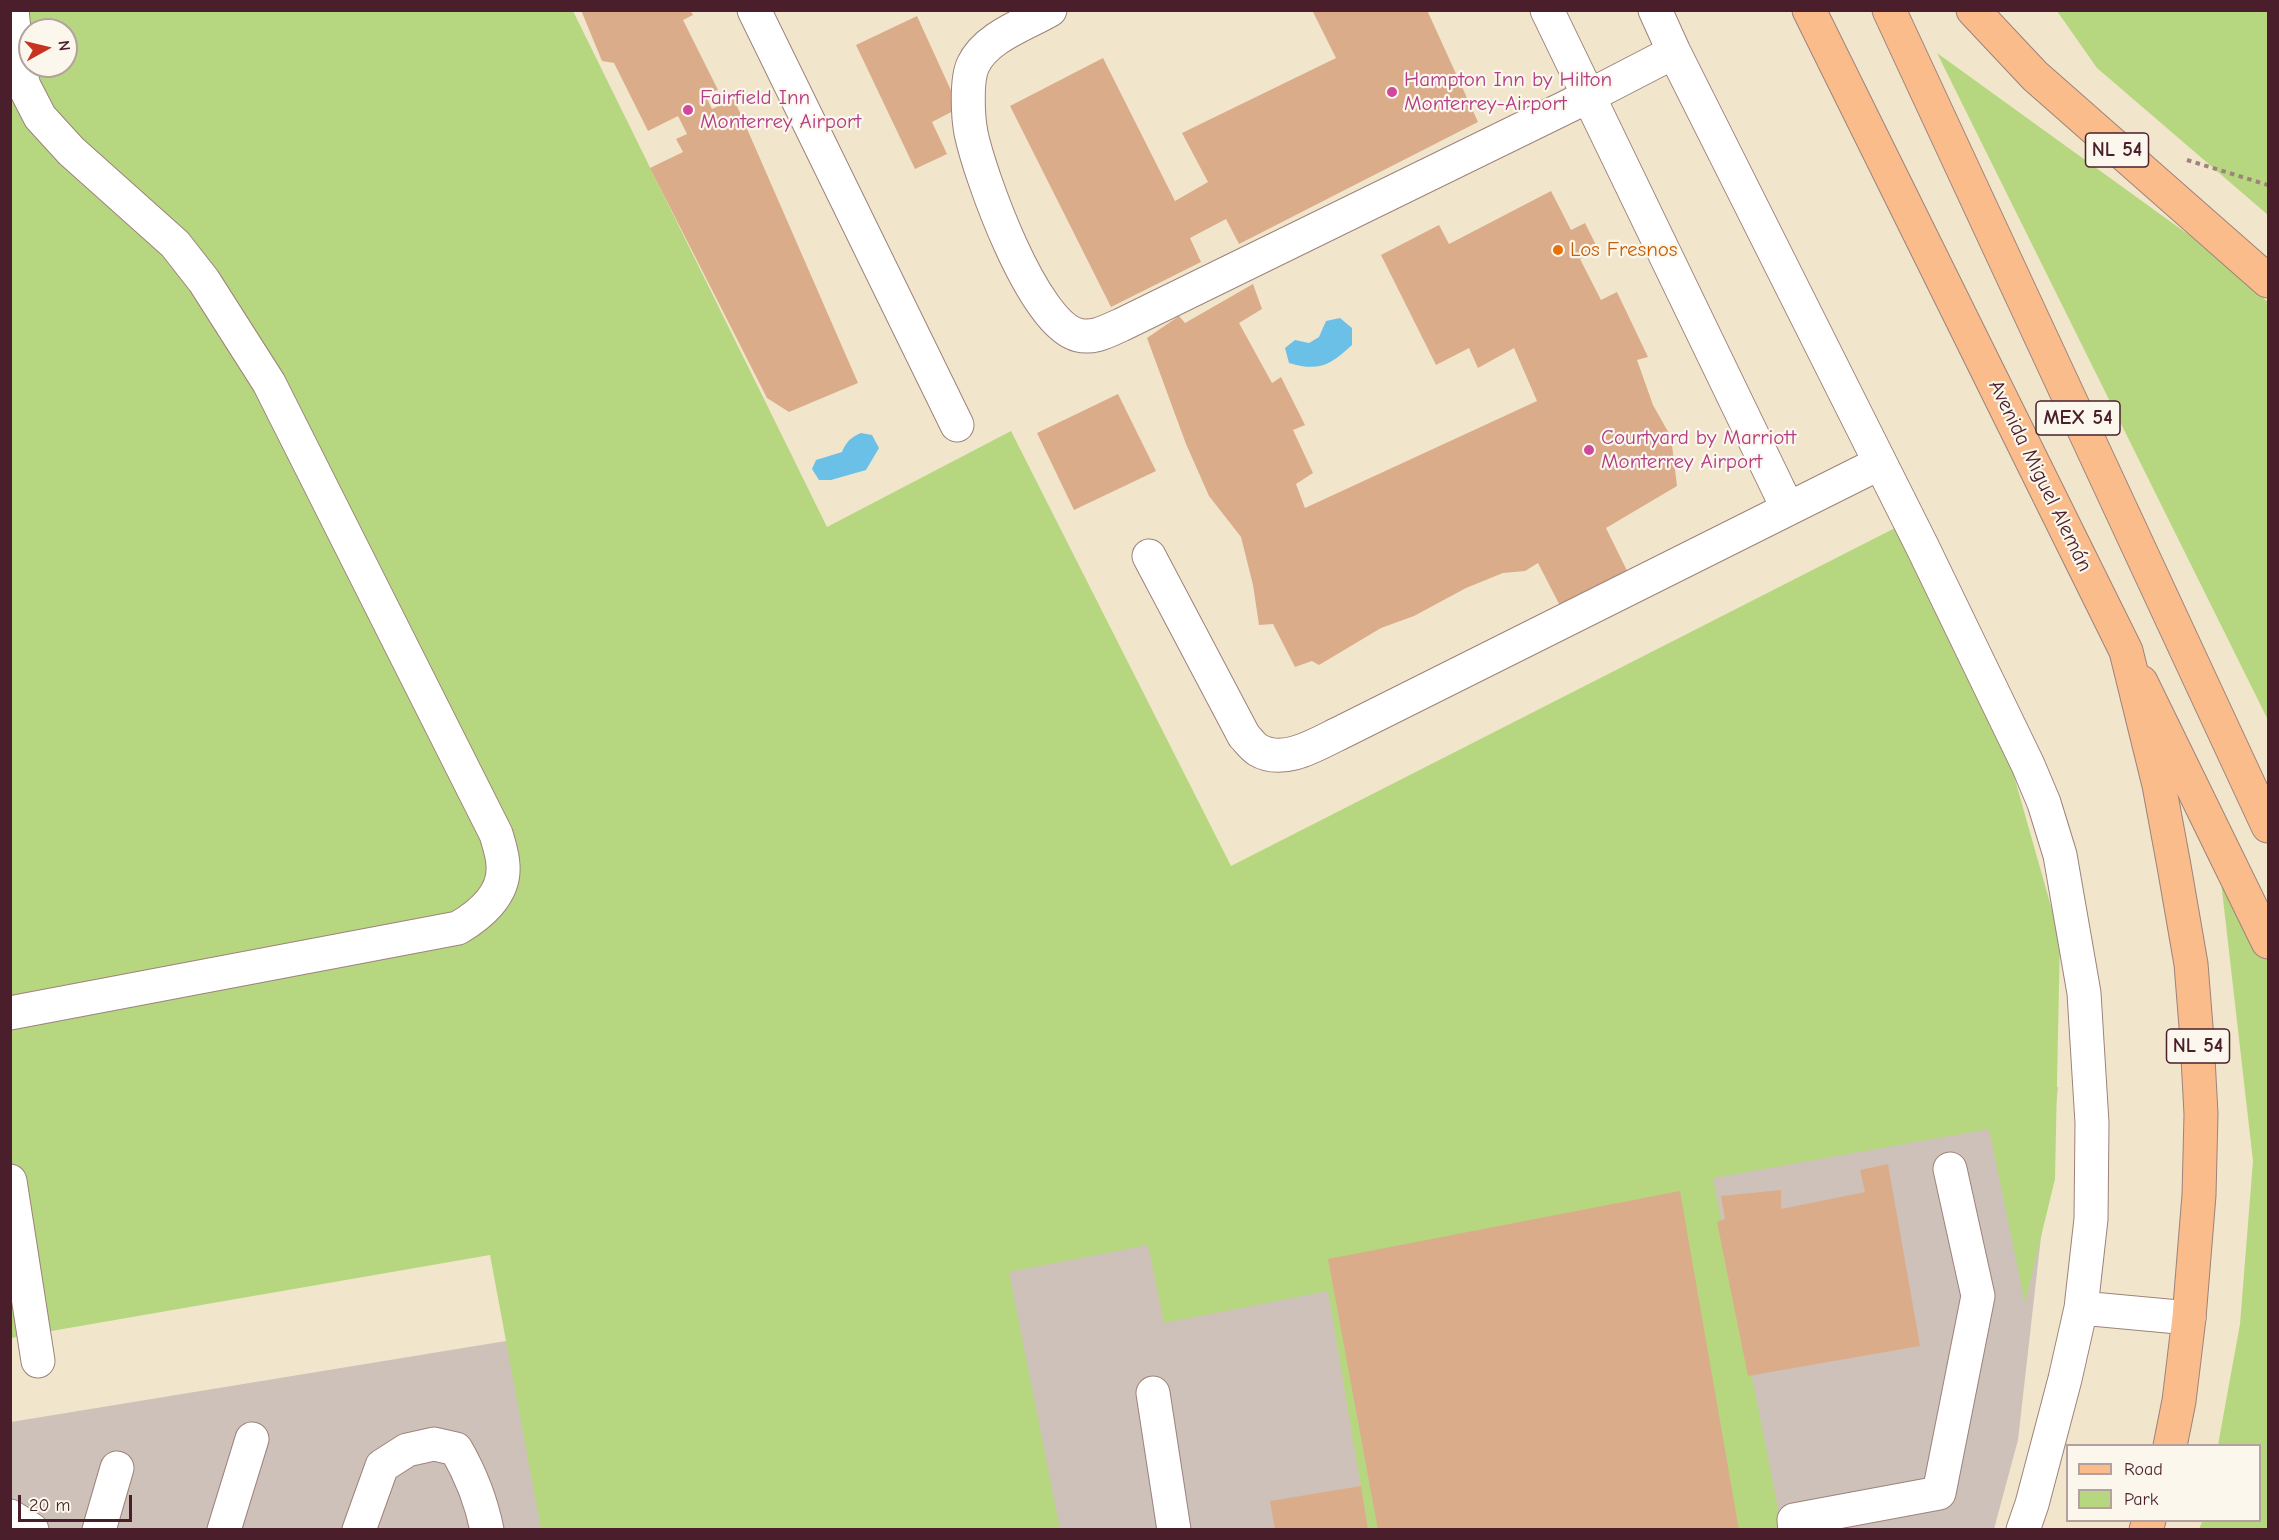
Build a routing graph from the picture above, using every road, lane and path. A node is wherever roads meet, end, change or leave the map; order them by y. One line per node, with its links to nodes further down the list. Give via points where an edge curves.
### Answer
1 (12, 10): 19 (street, via 24,86 40,117 70,151 175,244 204,281 269,383 496,834 504,866 502,885 478,916 458,928)
2 (754, 10): 12 (street)
3 (1050, 10): 10 (street, via 986,46 972,66 971,132 991,199 1031,286 1057,323 1077,335 1096,336 1121,326)
4 (1547, 10): 10 (street)
5 (1655, 10): 9 (street)
6 (1809, 10): 16 (main road, Avenida Miguel Alemán / MEX 54)
7 (1888, 10): 17 (main road, MEX 54)
8 (1973, 10): 11 (main road, NL 54, via 2035,76)
9 (1674, 52): 10 (street); 13 (street)
10 (1589, 96): 14 (street)
11 (2268, 281)
12 (957, 425)
13 (1880, 463): 14 (street); 22 (street, via 2028,765 2060,855 2084,993 2092,1124 2091,1219)
14 (1788, 509): 15 (street, via 1324,741 1274,756 1257,749 1244,736)
15 (1149, 555)
16 (2126, 651): 18 (main road, Avenida Miguel Alemán / MEX 54); 23 (main road, NL 54, via 2159,785 2192,975 2201,1114)
17 (2268, 826)
18 (2268, 942)
19 (10, 1013)
20 (1950, 1169): 36 (street, via 1978,1296 1939,1493 1794,1520)
21 (10, 1181): 24 (street)
22 (2080, 1308): 23 (street); 37 (street, via 2065,1379)
23 (2189, 1318): 27 (main road, NL 54)
24 (38, 1361)
25 (1153, 1393): 35 (street)
26 (252, 1439): 32 (street)
27 (2170, 1444)
28 (117, 1468): 31 (street)
29 (10, 1516): 30 (street)
30 (32, 1530)
31 (99, 1530)
32 (224, 1530)
33 (358, 1530): 34 (street, via 382,1466 407,1450 434,1444 456,1449 482,1504)
34 (487, 1530)
35 (1174, 1530)
36 (1795, 1530)
37 (2023, 1530)

